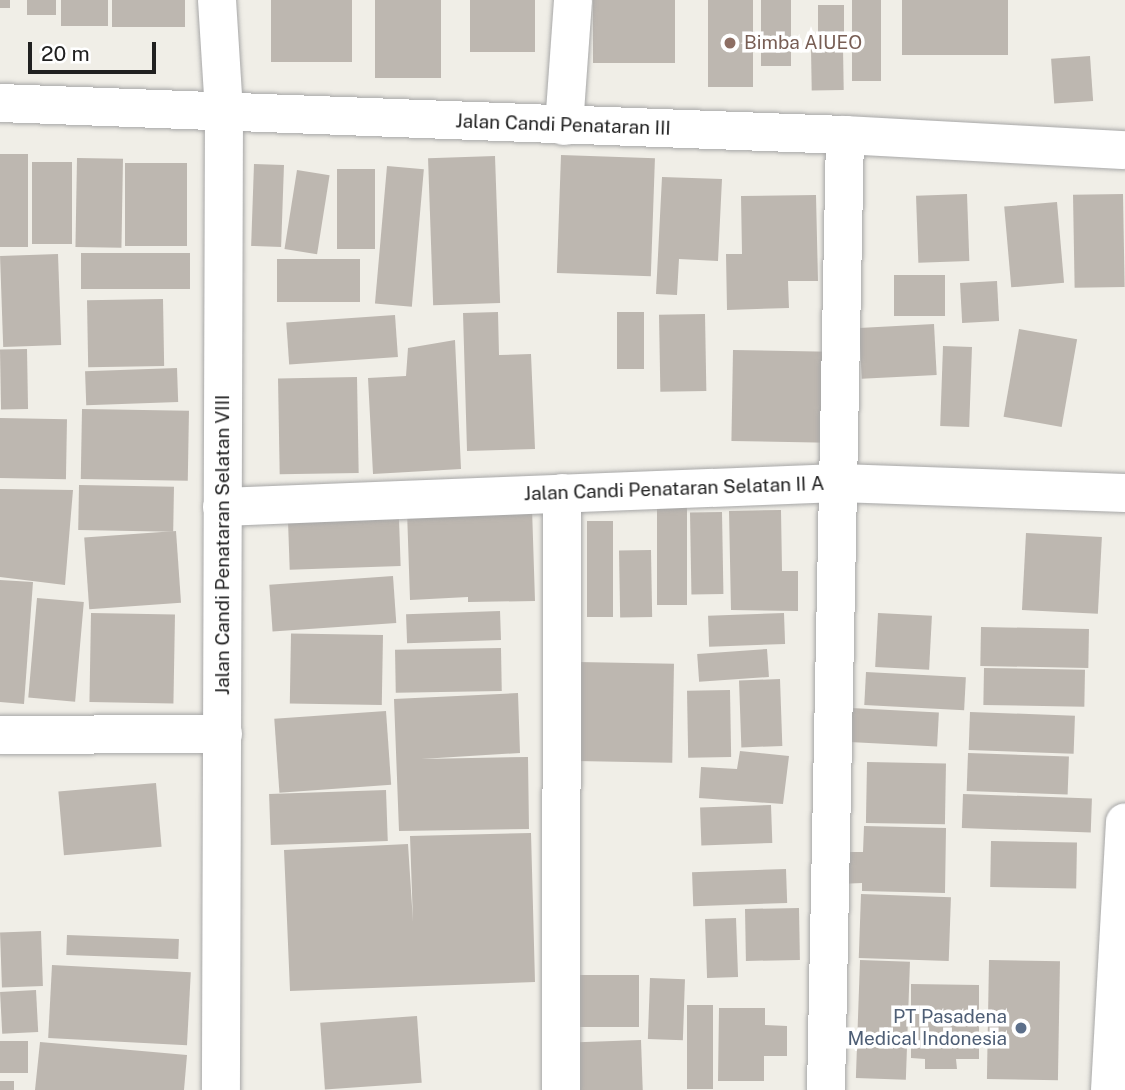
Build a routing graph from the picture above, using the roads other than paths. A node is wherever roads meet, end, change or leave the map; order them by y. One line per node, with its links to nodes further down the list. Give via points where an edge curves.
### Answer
1 (217, 0): 4 (street, Jalan Candi Penataran Selatan VIII)
2 (573, 0): 5 (street)
3 (0, 103): 4 (street, Jalan Candi Penataran III)
4 (223, 112): 5 (street, Jalan Candi Penataran III); 11 (street, Jalan Candi Penataran Selatan VIII)
5 (564, 126): 6 (street, Jalan Candi Penataran III)
6 (845, 135): 7 (street, Jalan Candi Penataran III); 8 (street)
7 (1125, 150)
8 (839, 484): 9 (street, Jalan Candi Penataran Selatan II A); 10 (street, Jalan Candi Penataran Selatan II A); 17 (street)
9 (562, 493): 11 (street, Jalan Candi Penataran Selatan II A); 16 (street)
10 (1125, 493)
11 (222, 507): 12 (street, Jalan Candi Penataran Selatan VIII)
12 (223, 734): 13 (street); 15 (street, Jalan Candi Penataran Selatan VIII)
13 (0, 735)
14 (1125, 822): 18 (street)
15 (221, 1090)
16 (561, 1090)
17 (826, 1090)
18 (1110, 1090)

